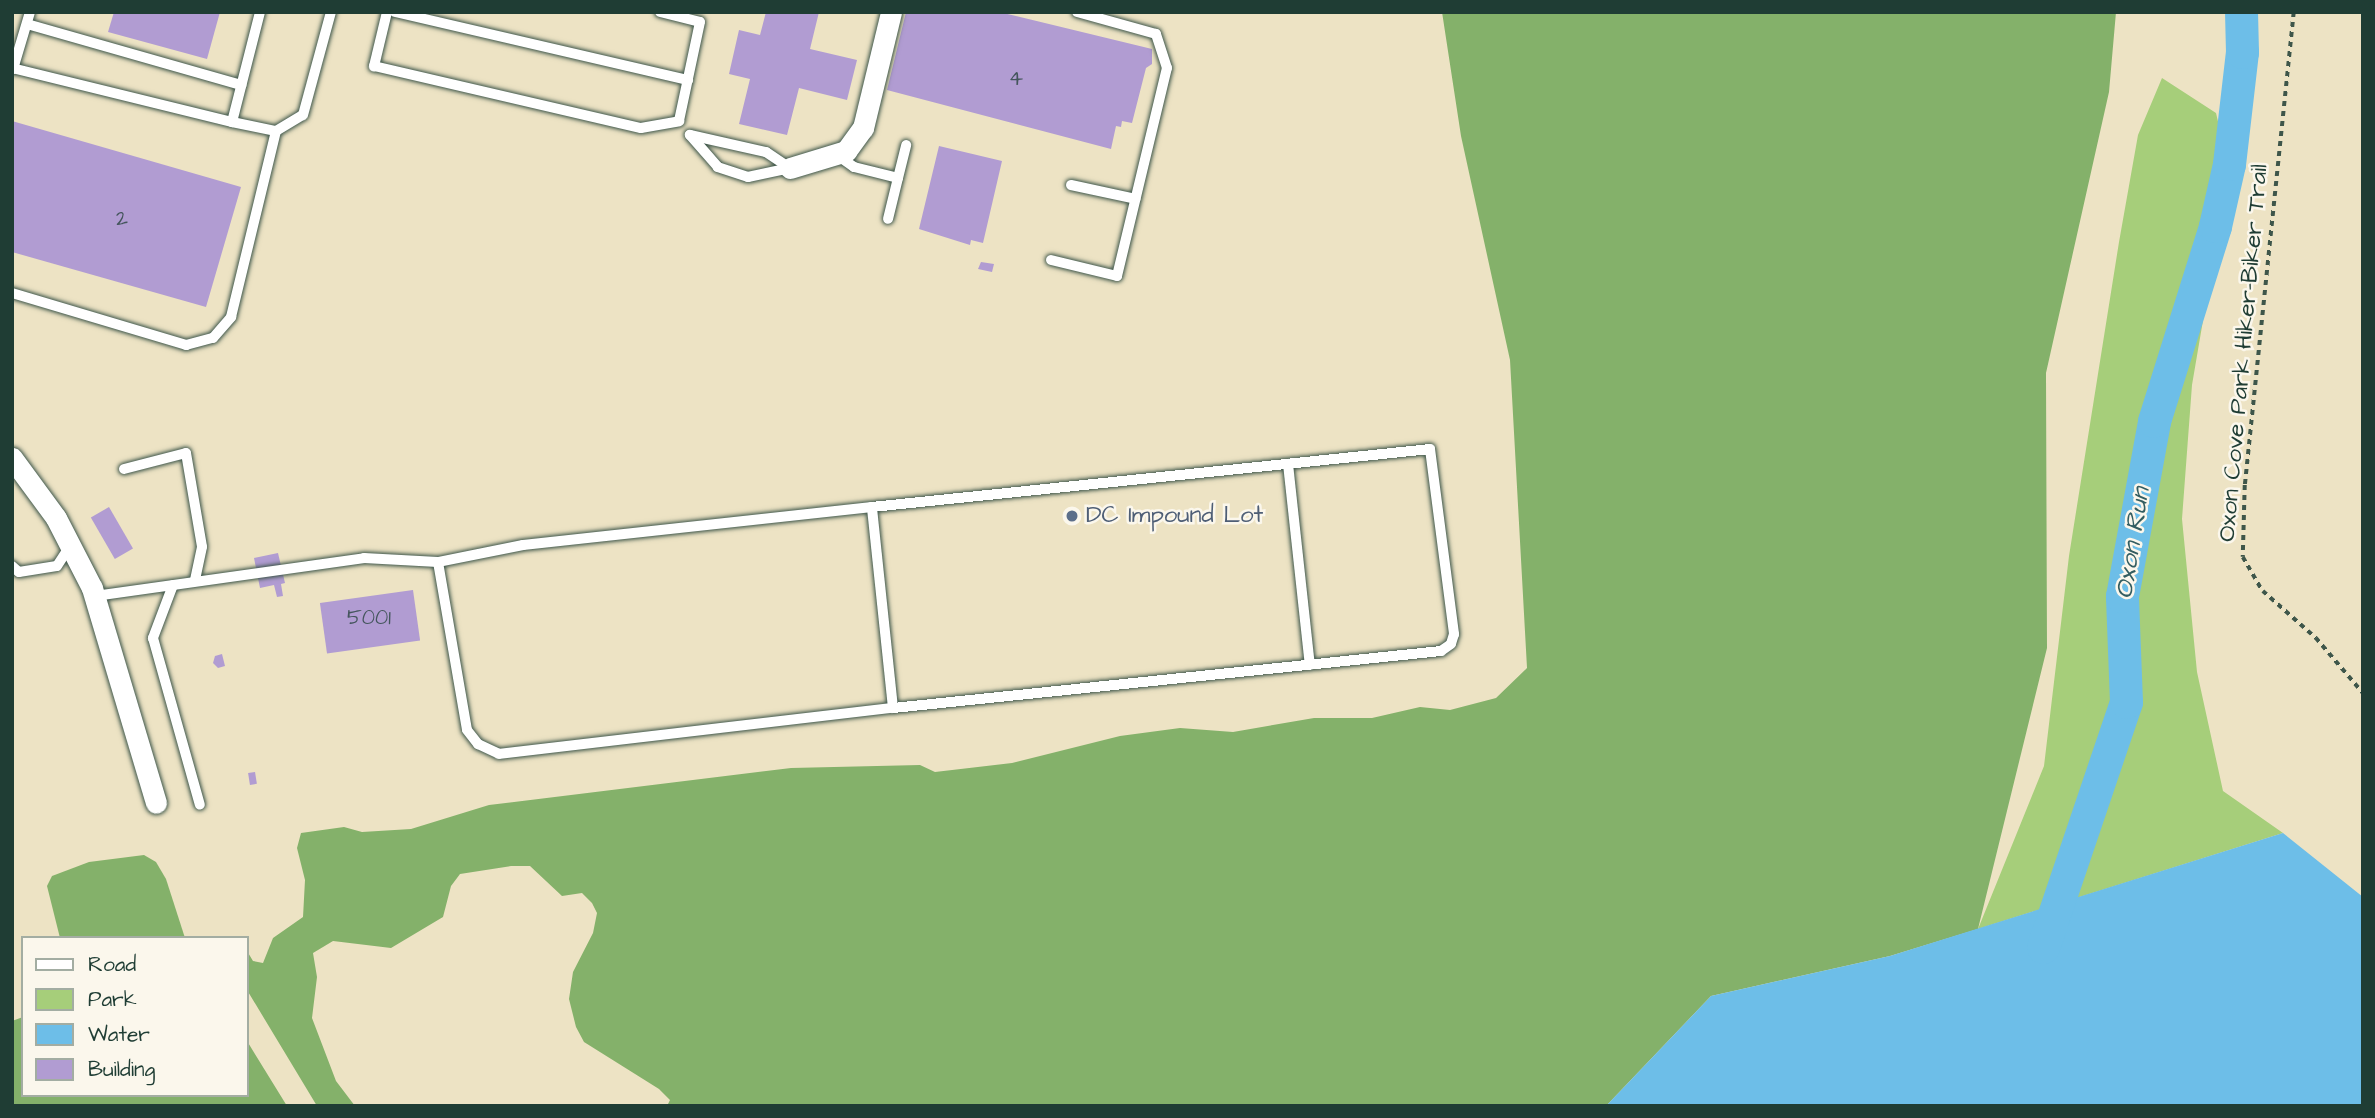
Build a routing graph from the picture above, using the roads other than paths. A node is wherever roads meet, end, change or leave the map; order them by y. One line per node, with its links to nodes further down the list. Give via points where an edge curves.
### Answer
1 (260, 12): 11 (lane)
2 (331, 12): 14 (lane, via 303,115)
3 (387, 12): 12 (lane, via 374,66 641,128)
4 (395, 12): 10 (lane)
5 (660, 12): 10 (lane, via 700,22)
6 (891, 12): 17 (street, via 863,128 846,151)
7 (1077, 12): 21 (lane, via 1156,33 1167,68)
8 (28, 18): 9 (lane); 11 (lane)
9 (13, 69): 13 (lane)
10 (688, 80): 12 (lane)
11 (241, 85): 13 (lane)
12 (679, 121): 15 (lane)
13 (232, 122): 14 (lane)
14 (276, 131): 24 (lane, via 231,317 213,338 186,345)
15 (690, 135): 18 (lane, via 766,152); 18 (lane, via 718,167 748,177)
16 (906, 145): 19 (lane)
17 (837, 155): 18 (street); 19 (lane, via 853,167)
18 (790, 168)
19 (898, 178): 22 (lane)
20 (1072, 185): 21 (lane)
21 (1136, 199): 23 (lane, via 1117,276)
22 (888, 219)
23 (1051, 260)
24 (12, 293)
25 (12, 458): 29 (street)
26 (1287, 464): 28 (lane); 35 (lane); 35 (lane, via 1430,449 1454,634 1451,644 1441,651)
27 (124, 469): 32 (lane, via 186,453 201,547)
28 (872, 507): 30 (lane, via 523,545); 36 (lane)
29 (71, 544): 31 (lane, via 57,566 19,572); 34 (street)
30 (438, 562): 32 (lane, via 364,558); 36 (lane, via 467,730 478,744 499,754)
31 (12, 566)
32 (195, 580): 33 (lane)
33 (173, 584): 34 (lane); 38 (lane, via 153,638)
34 (95, 596): 37 (street)
35 (1310, 665): 36 (lane)
36 (893, 708)
37 (156, 803)
38 (200, 804)

